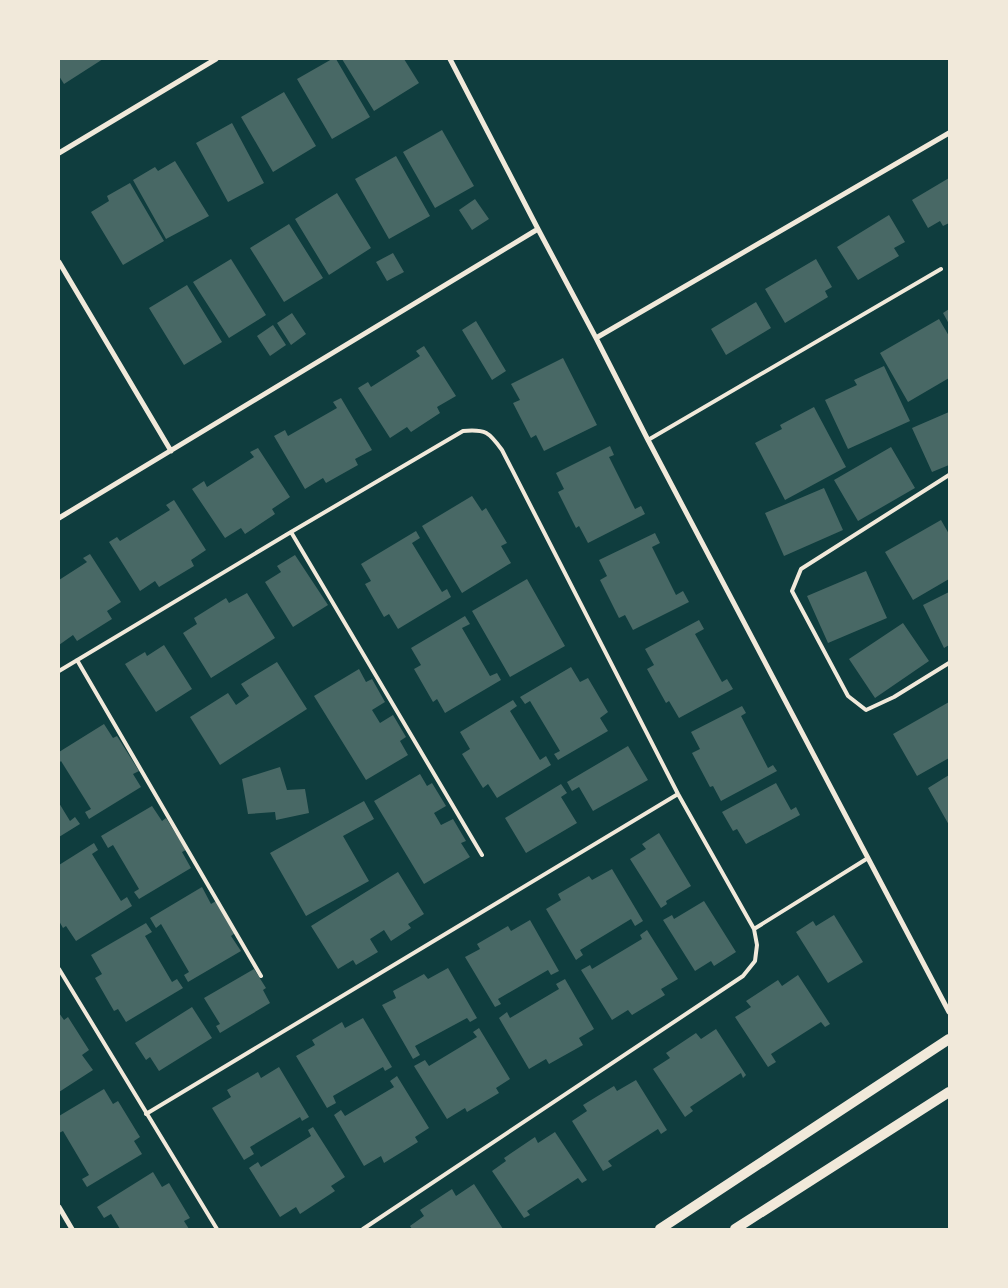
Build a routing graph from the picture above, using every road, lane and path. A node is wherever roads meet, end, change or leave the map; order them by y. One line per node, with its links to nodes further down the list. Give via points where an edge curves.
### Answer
1 (216, 59): 4 (street)
2 (450, 59): 5 (street)
3 (949, 134): 8 (street)
4 (59, 153)
5 (538, 229): 8 (street); 10 (street)
6 (59, 262): 10 (street)
7 (941, 269): 9 (lane)
8 (596, 338): 9 (street)
9 (648, 440): 19 (street)
10 (171, 451): 12 (street)
11 (949, 475): 15 (lane, via 801,569 792,591 848,696 866,710)
12 (59, 518)
13 (290, 532): 14 (lane); 17 (lane, via 463,431 478,430 491,436 502,450); 18 (lane)
14 (77, 660): 16 (lane); 22 (lane)
15 (949, 663)
16 (59, 671)
17 (678, 794): 20 (lane); 26 (lane)
18 (482, 855)
19 (868, 858): 20 (lane); 23 (street)
20 (754, 929): 30 (lane, via 756,961 743,976)
21 (59, 969): 26 (lane)
22 (261, 976)
23 (949, 1012)
24 (949, 1039): 31 (main road)
25 (949, 1092): 32 (main road)
26 (146, 1114): 29 (lane)
27 (59, 1207): 28 (street)
28 (72, 1229)
29 (217, 1229)
30 (363, 1229)
31 (660, 1229)
32 (734, 1229)

